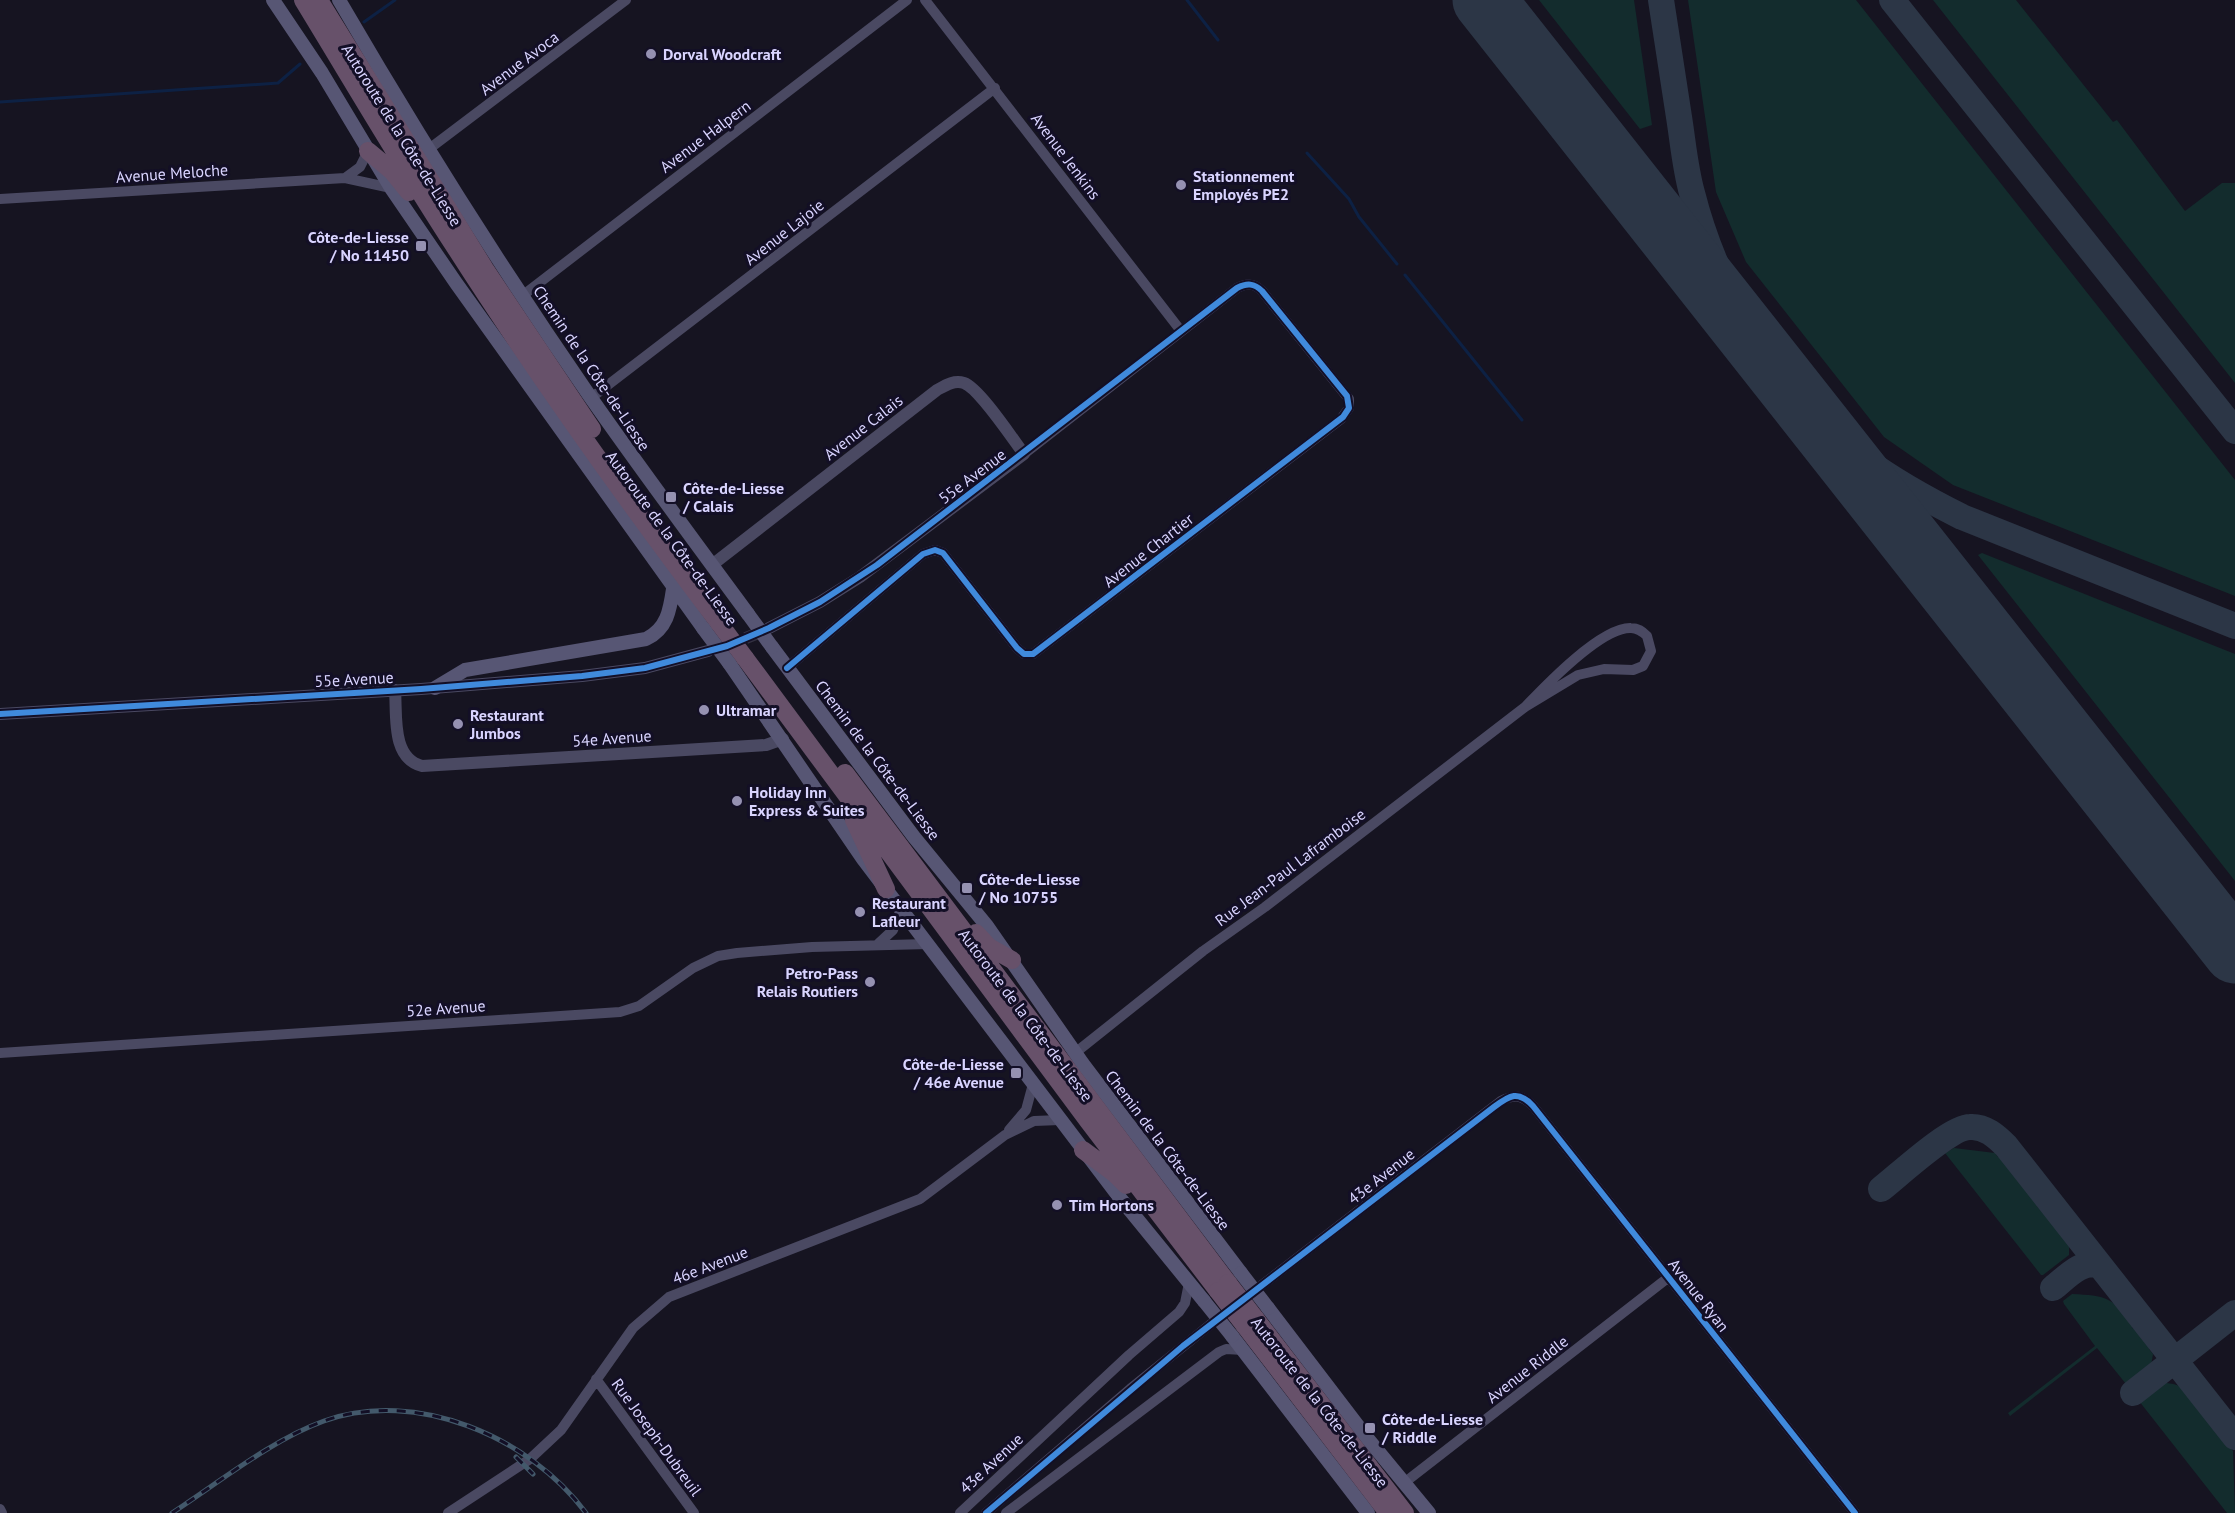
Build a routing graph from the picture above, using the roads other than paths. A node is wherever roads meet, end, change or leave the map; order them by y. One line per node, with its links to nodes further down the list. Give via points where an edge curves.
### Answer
1 (273, 0): 10 (main road, Chemin de la Côte-de-Liesse)
2 (303, 0): 14 (highway, Autoroute de la Côte-de-Liesse)
3 (319, 0): 21 (highway, Autoroute de la Côte-de-Liesse, via 513,312)
4 (339, 0): 9 (main road, Chemin de la Côte-de-Liesse)
5 (626, 0): 9 (street, Avenue Avoca)
6 (907, 0): 15 (street, Avenue Halpern)
7 (925, 0): 8 (street, Avenue Jenkins)
8 (995, 88): 16 (street, Avenue Jenkins); 17 (street, Avenue Lajoie)
9 (429, 149): 15 (main road, Chemin de la Côte-de-Liesse)
10 (368, 151): 11 (street, via 360,167); 12 (main road, Chemin de la Côte-de-Liesse); 14 (highway, via 392,171)
11 (345, 178): 12 (street, Avenue Meloche); 13 (street, Avenue Meloche)
12 (391, 188): 20 (main road, Chemin de la Côte-de-Liesse)
13 (0, 199)
14 (453, 244): 21 (highway, Autoroute de la Côte-de-Liesse, via 554,396)
15 (522, 296): 17 (main road, Chemin de la Côte-de-Liesse)
16 (1181, 331): 18 (street, 55e Avenue); 25 (street, Avenue Chartier, via 1237,288 1245,284 1257,286 1346,393 1348,411 1033,654 1024,654 1017,648 943,553 935,550 923,554)
17 (591, 398): 19 (main road, Chemin de la Côte-de-Liesse)
18 (1024, 454): 19 (street, Avenue Calais, via 974,389 951,382); 22 (street, 55e Avenue, via 877,566)
19 (712, 566): 21 (main road, Chemin de la Côte-de-Liesse)
20 (674, 589): 21 (main road, Chemin de la Côte-de-Liesse); 26 (main road, via 665,623 646,639 465,670)
21 (725, 621): 24 (highway, Autoroute de la Côte-de-Liesse, bridge); 24 (main road, Chemin de la Côte-de-Liesse, bridge)
22 (770, 628)
23 (708, 651): 26 (street, 55e Avenue, via 606,674)
24 (750, 655): 25 (main road, Chemin de la Côte-de-Liesse); 30 (main road, Chemin de la Côte-de-Liesse); 31 (highway, Autoroute de la Côte-de-Liesse); 33 (highway, Autoroute de la Côte-de-Liesse)
25 (787, 668): 37 (main road, Chemin de la Côte-de-Liesse)
26 (435, 688): 27 (street, 55e Avenue)
27 (395, 690): 29 (street, 55e Avenue); 30 (street, 54e Avenue, via 400,748 408,760 422,766 766,745)
28 (1525, 707): 28 (street, Rue Jean-Paul Laframboise, via 1578,675 1604,669 1639,669 1651,651 1647,636 1635,628 1622,629 1594,645 1567,665); 39 (street, Rue Jean-Paul Laframboise)
29 (0, 714)
30 (783, 739): 32 (main road, Chemin de la Côte-de-Liesse)
31 (835, 780): 32 (highway); 45 (highway, Autoroute de la Côte-de-Liesse)
32 (886, 889): 34 (main road, Chemin de la Côte-de-Liesse)
33 (934, 890): 37 (highway, via 989,947); 49 (highway, Autoroute de la Côte-de-Liesse)
34 (901, 909): 35 (street, via 893,930); 36 (main road, Chemin de la Côte-de-Liesse)
35 (878, 944): 36 (street, 52e Avenue); 38 (street, 52e Avenue, via 718,956 693,968 639,1006 620,1012)
36 (928, 944): 40 (main road, Chemin de la Côte-de-Liesse)
37 (1012, 960): 39 (main road, Chemin de la Côte-de-Liesse)
38 (0, 1053)
39 (1075, 1053): 49 (main road, Chemin de la Côte-de-Liesse)
40 (1033, 1084): 42 (main road, Chemin de la Côte-de-Liesse); 43 (street, 46e Avenue, via 1026,1110)
41 (1520, 1096): 46 (street, Avenue Ryan, via 1533,1106); 48 (street, 43e Avenue, via 1501,1101)
42 (1060, 1120): 43 (street, 46e Avenue, via 1034,1121); 44 (main road, Chemin de la Côte-de-Liesse)
43 (1005, 1135): 53 (street, 46e Avenue, via 920,1199 669,1297 633,1328)
44 (1083, 1150): 45 (highway, via 1114,1173); 47 (main road, Chemin de la Côte-de-Liesse)
45 (1174, 1234): 49 (highway, Autoroute de la Côte-de-Liesse)
46 (1669, 1277): 54 (street, Avenue Riddle); 64 (street, Avenue Ryan)
47 (1190, 1283): 49 (main road, Chemin de la Côte-de-Liesse); 57 (street, 43e Avenue, via 1179,1312)
48 (1262, 1285)
49 (1223, 1287): 50 (highway, Autoroute de la Côte-de-Liesse, bridge); 50 (main road, Chemin de la Côte-de-Liesse, bridge)
50 (1250, 1322): 52 (main road, Chemin de la Côte-de-Liesse); 54 (main road, Chemin de la Côte-de-Liesse); 61 (highway, Autoroute de la Côte-de-Liesse); 62 (highway, Autoroute de la Côte-de-Liesse)
51 (1211, 1324): 58 (street, 43e Avenue)
52 (1243, 1350): 59 (street, via 1226,1349 1214,1355); 60 (main road, Chemin de la Côte-de-Liesse)
53 (596, 1379): 55 (street, 46e Avenue, via 561,1430 530,1459); 56 (street, Rue Joseph-Dubreuil)
54 (1404, 1483): 63 (main road, Chemin de la Côte-de-Liesse)
55 (448, 1513)
56 (694, 1513)
57 (960, 1513)
58 (986, 1513)
59 (1005, 1513)
60 (1368, 1513)
61 (1388, 1513)
62 (1405, 1513)
63 (1429, 1513)
64 (1855, 1513)

